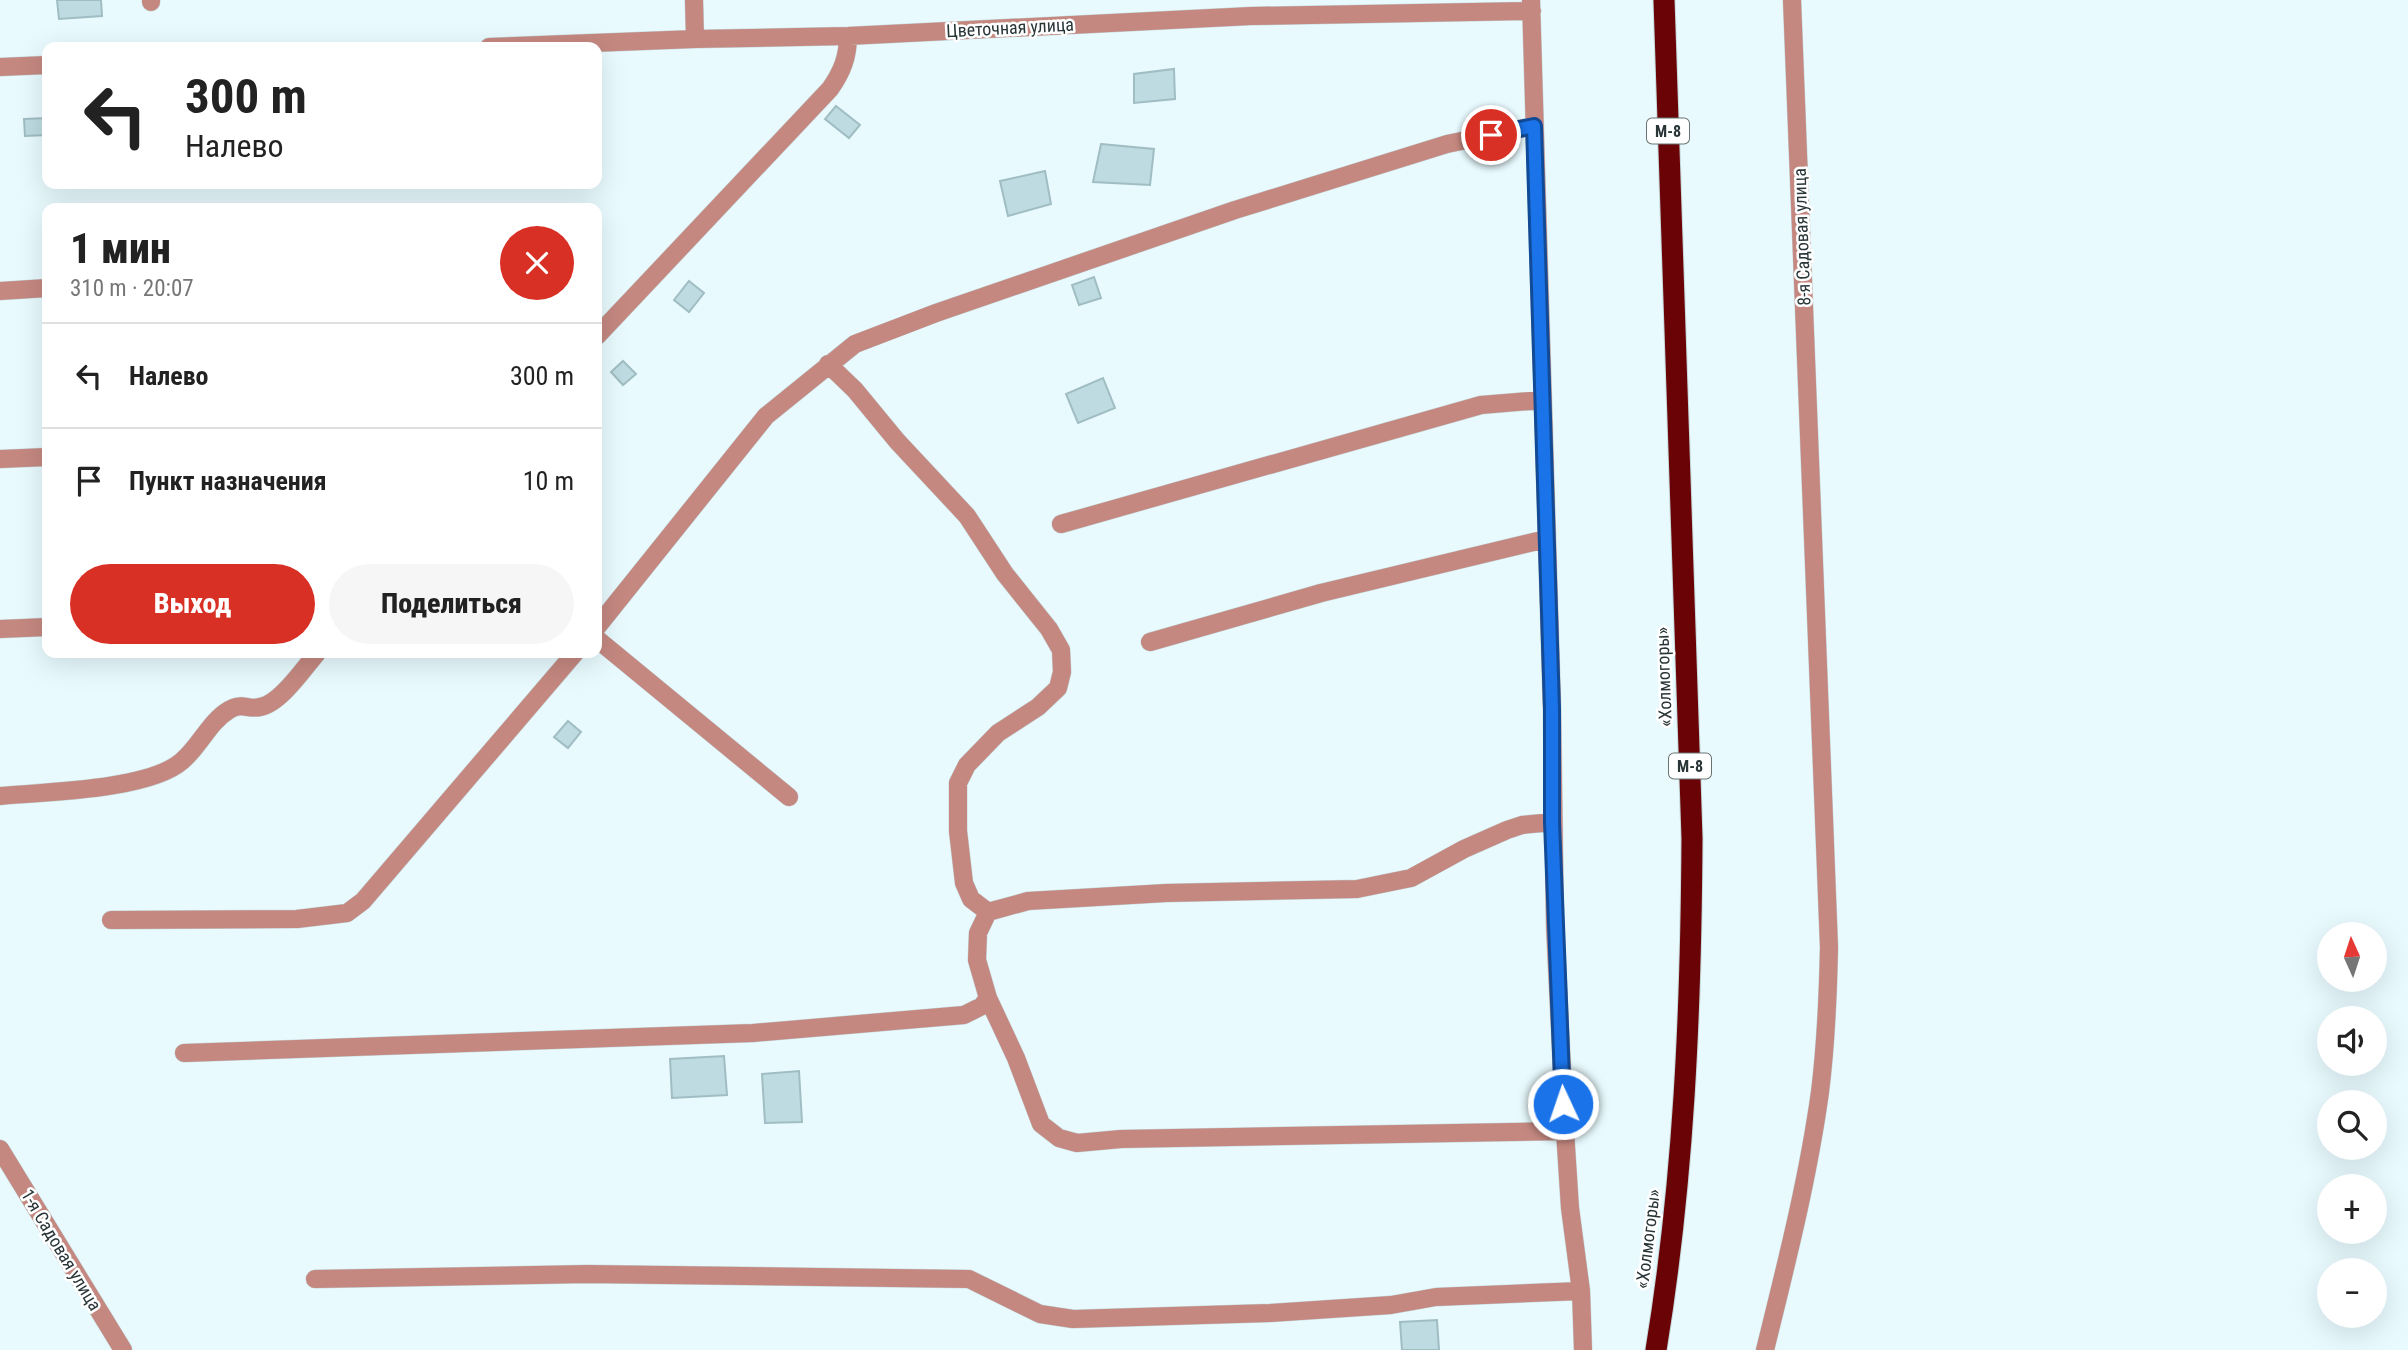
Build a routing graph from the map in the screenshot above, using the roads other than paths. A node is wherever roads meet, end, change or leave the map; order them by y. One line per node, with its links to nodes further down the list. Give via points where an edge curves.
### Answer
1 (694, 0): 7 (street)
2 (1664, 0): 41 (highway, «Холмогоры» / М-8, via 1692,942 1678,1182)
3 (1792, 0): 42 (street, 8-я Садовая улица, via 1828,1002 1813,1137)
4 (1531, 5): 5 (street, Цветочная улица); 11 (street)
5 (1251, 8): 6 (street, Цветочная улица)
6 (848, 36): 7 (street, Цветочная улица); 14 (street, via 841,73 830,89)
7 (695, 39): 8 (street, Цветочная улица)
8 (602, 43)
9 (42, 65): 10 (street)
10 (0, 67)
11 (1534, 126): 15 (street, via 1447,144 1236,210 867,339); 16 (street)
12 (42, 288): 13 (street)
13 (0, 290)
14 (602, 331)
15 (828, 364): 21 (street, via 766,415); 31 (street, via 967,516 1061,650 1058,688 998,733 967,765 958,783 957,831 964,883 971,899)
16 (1542, 400): 19 (street, via 1481,405); 20 (street)
17 (42, 457): 18 (street)
18 (0, 459)
19 (1061, 524)
20 (1546, 539): 24 (street, via 1321,593); 30 (street)
21 (602, 621)
22 (42, 627): 23 (street)
23 (0, 629)
24 (1150, 642)
25 (602, 643): 29 (street)
26 (313, 658): 28 (street, via 271,703 231,708 182,762 166,771 137,782)
27 (571, 658): 32 (street, via 363,901 346,913 297,919)
28 (0, 796)
29 (789, 797)
30 (1552, 822): 31 (street, via 1507,830 1411,878 1357,889 1042,900); 35 (street)
31 (988, 912): 33 (street, via 978,933 977,960)
32 (111, 920)
33 (988, 998): 34 (street, via 964,1015 753,1032); 35 (street, via 1041,1124 1059,1138 1077,1143)
34 (184, 1053)
35 (1565, 1131): 38 (street)
36 (0, 1149): 39 (street, 1-я Садовая улица)
37 (316, 1279): 38 (street, via 587,1274 969,1279 1040,1314 1073,1319 1283,1312 1391,1305 1436,1297)
38 (1581, 1291): 40 (street)
39 (123, 1350)
40 (1583, 1350)
41 (1656, 1350)
42 (1765, 1350)

